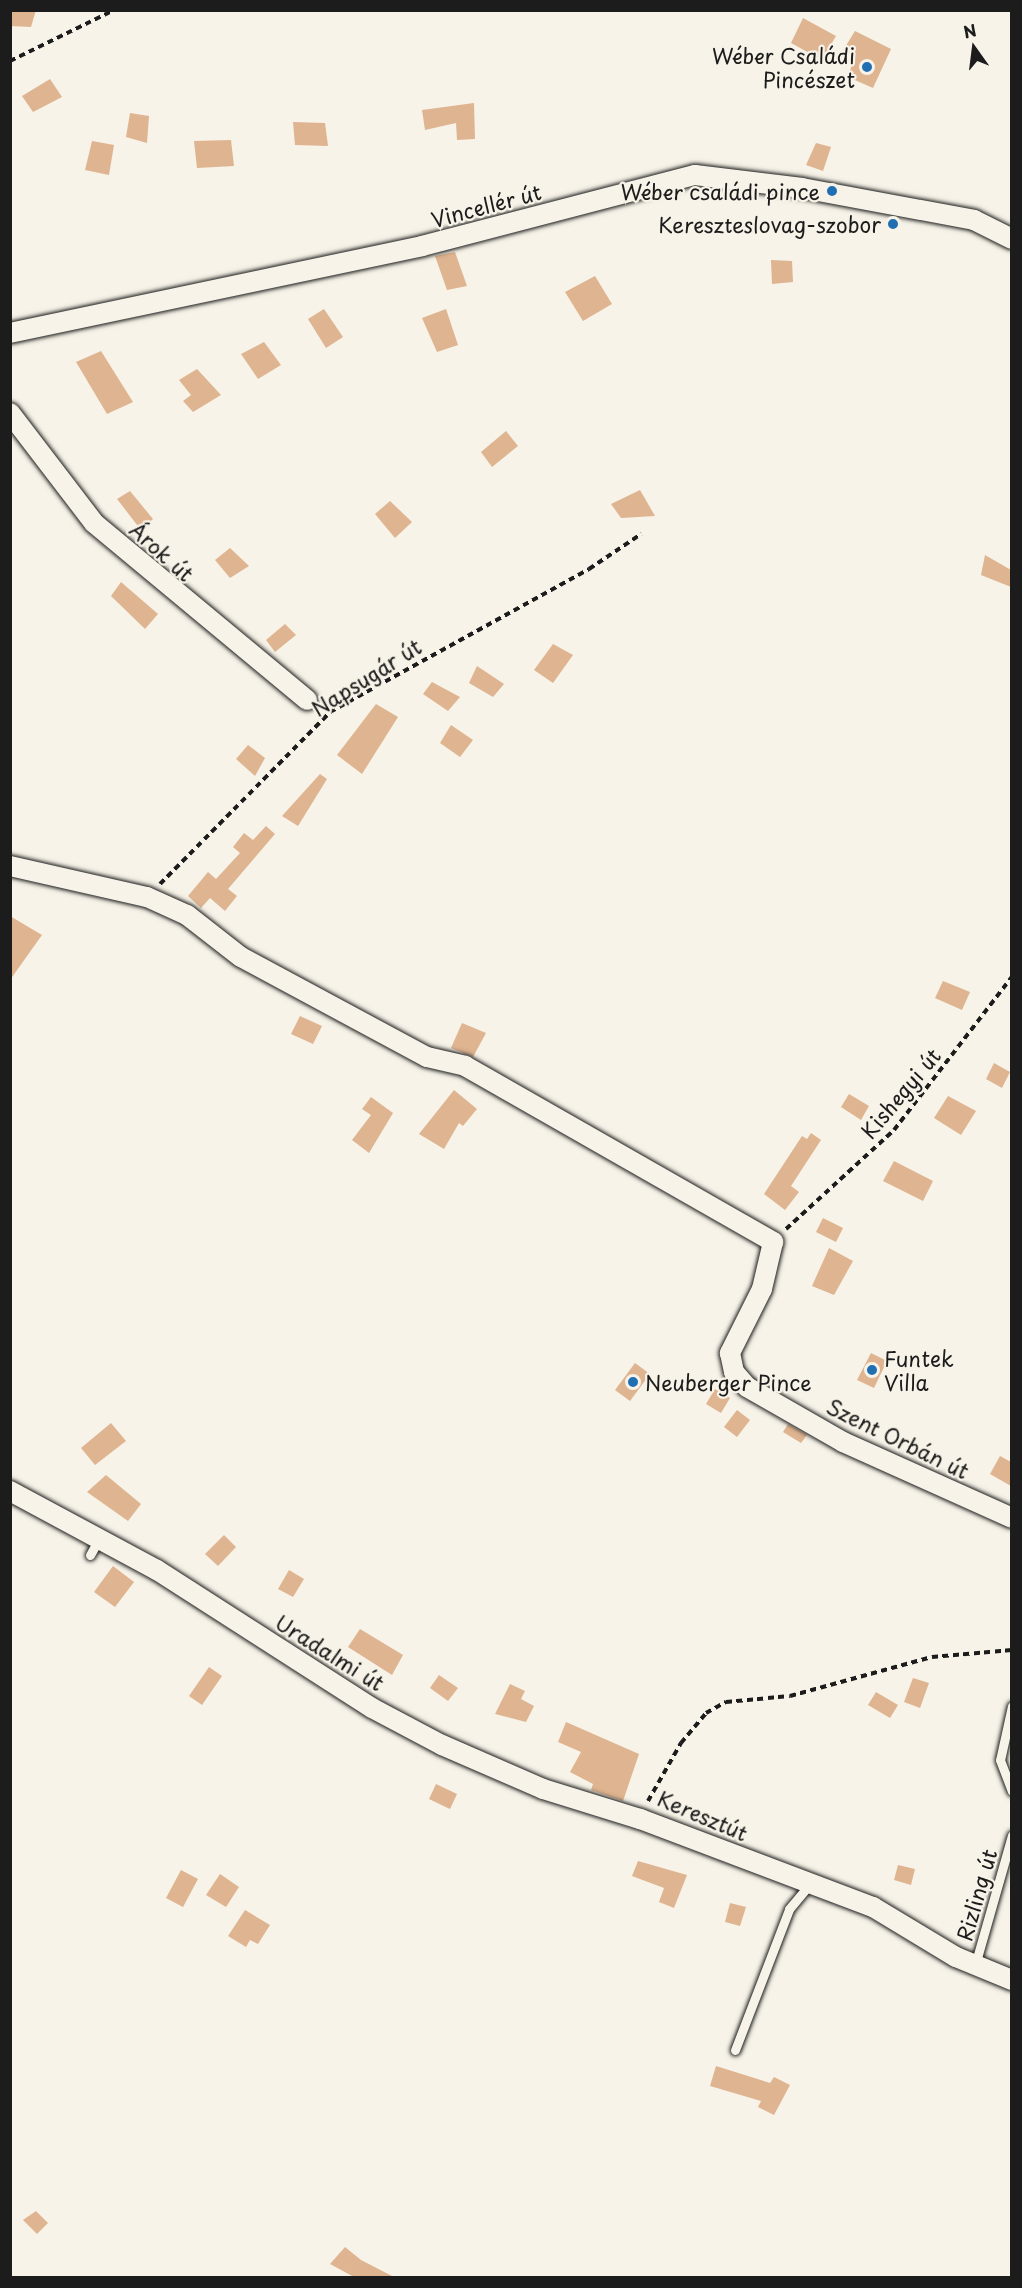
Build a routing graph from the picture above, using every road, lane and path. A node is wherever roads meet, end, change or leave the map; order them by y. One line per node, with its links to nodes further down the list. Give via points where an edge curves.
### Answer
1 (114, 10): 2 (path)
2 (10, 61)
3 (1011, 239): 4 (street, Vincellér út, via 974,220 802,188 695,175 422,246)
4 (10, 333)
5 (10, 413): 7 (street, Árok út, via 94,523)
6 (641, 534): 9 (path, Napsugár út, via 589,569 330,712)
7 (307, 700)
8 (10, 866): 9 (street)
9 (147, 897): 11 (street, via 186,915 241,957 427,1057 465,1066)
10 (1011, 977): 11 (path, Kishegyi út, via 894,1130)
11 (773, 1242): 13 (street, Szent Orbán út, via 762,1289 730,1353 741,1380 843,1442)
12 (10, 1491): 17 (street, Uradalmi út, via 94,1547 427,1738 543,1789)
13 (1011, 1518)
14 (1011, 1650): 17 (path, Keresztút, via 933,1657 790,1696 726,1702 706,1713 681,1743 660,1773)
15 (1011, 1706): 16 (lane, via 1000,1760)
16 (1011, 1791)
17 (640, 1819): 19 (street, Keresztút)
18 (1011, 1835): 20 (lane, Rizling út)
19 (811, 1883): 20 (street, Keresztút, via 873,1907); 22 (lane, via 789,1909)
20 (975, 1965): 21 (street, Keresztút)
21 (1011, 1980)
22 (735, 2050)

